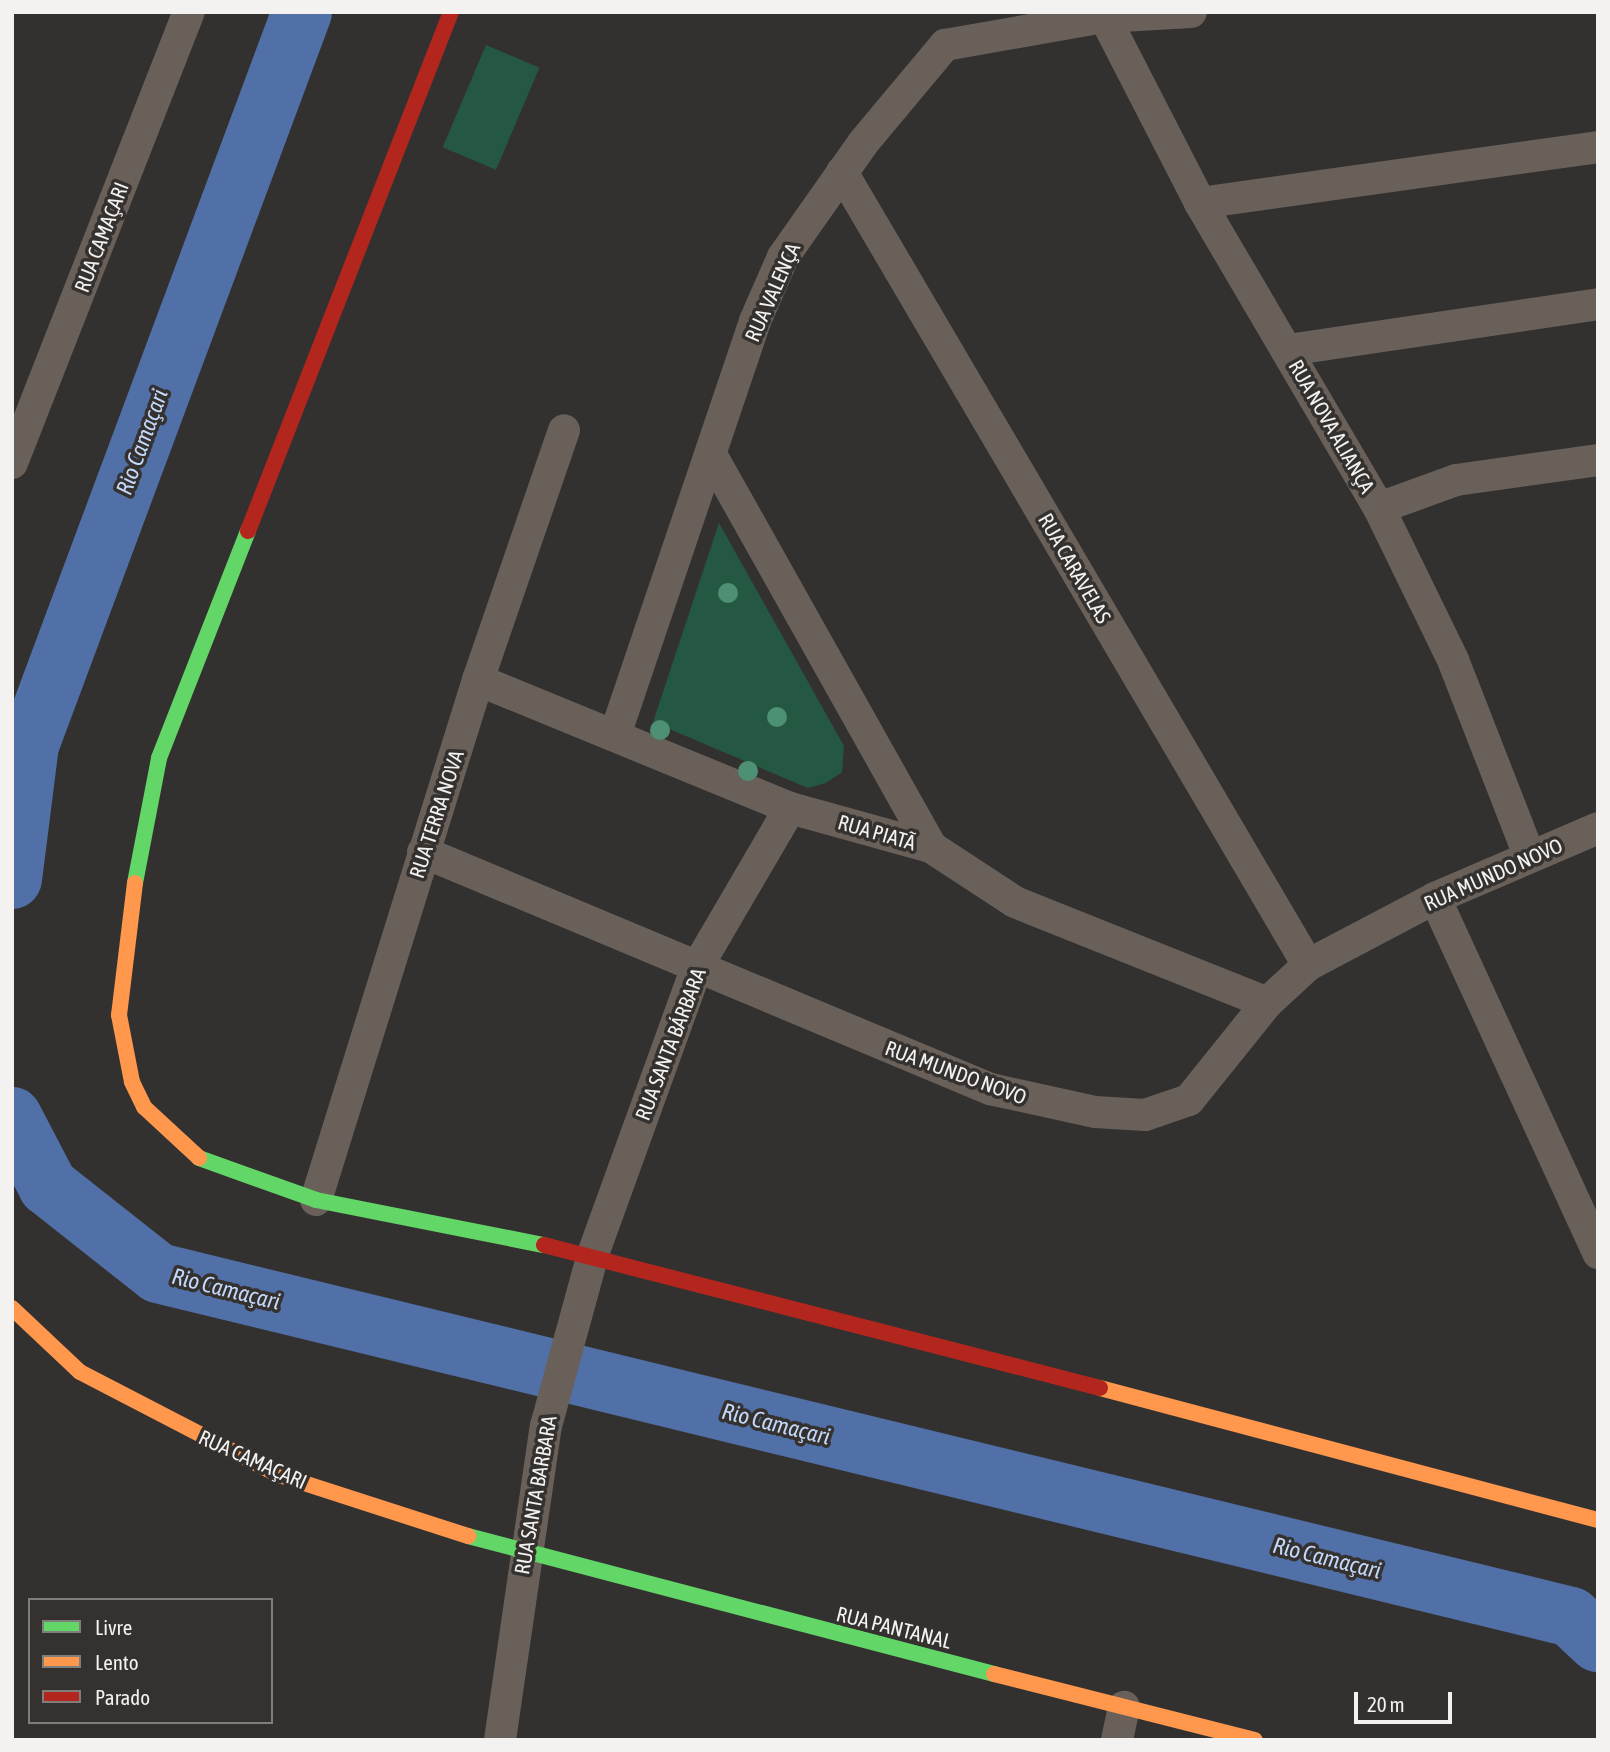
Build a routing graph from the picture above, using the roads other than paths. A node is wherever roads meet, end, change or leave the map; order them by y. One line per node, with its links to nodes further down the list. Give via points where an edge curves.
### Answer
1 (189, 12): 15 (street, RUA CAMAÇARI)
2 (452, 12): 28 (street, via 159,758 141,836 119,1015 132,1082 167,1134 235,1177)
3 (980, 12): 6 (street, RUA VALENÇA)
4 (1191, 12): 5 (street)
5 (1103, 15): 6 (street); 9 (street, RUA NOVA ALIANÇA)
6 (945, 45): 8 (street, RUA VALENÇA)
7 (1598, 147): 9 (street)
8 (842, 172): 13 (street, RUA VALENÇA, via 783,257 755,321); 25 (street, RUA CARAVELAS)
9 (1200, 203): 11 (street, RUA NOVA ALIANÇA)
10 (1598, 304): 11 (street)
11 (1288, 350): 16 (street, RUA NOVA ALIANÇA)
12 (564, 430): 17 (street, RUA TERRA NOVA)
13 (713, 458): 18 (street, RUA VALENÇA); 21 (street)
14 (1598, 460): 16 (street, via 1465,478)
15 (12, 463)
16 (1379, 508): 23 (street, RUA NOVA ALIANÇA, via 1453,660)
17 (478, 680): 18 (street, RUA PIATÃ); 22 (street, RUA TERRA NOVA)
18 (616, 732): 19 (street, RUA PIATÃ)
19 (790, 808): 21 (street, RUA PIATÃ); 26 (street, RUA SANTA BÁRBARA)
20 (1598, 828): 23 (street, RUA MUNDO NOVO)
21 (931, 847): 27 (street, RUA PIATÃ, via 1015,902)
22 (423, 852): 26 (street, RUA MUNDO NOVO); 28 (street, RUA TERRA NOVA)
23 (1529, 855): 24 (street, RUA MUNDO NOVO)
24 (1435, 898): 25 (street, RUA MUNDO NOVO); 29 (street)
25 (1308, 965): 27 (street, RUA MUNDO NOVO)
26 (696, 968): 27 (street, RUA MUNDO NOVO, via 990,1089 1095,1112 1145,1115 1189,1100); 30 (street, RUA SANTA BÁRBARA)
27 (1267, 1003)
28 (316, 1200): 30 (street)
29 (1598, 1253)
30 (593, 1254): 32 (street); 33 (street, RUA SANTA BARBARA, via 546,1426)
31 (12, 1308): 33 (street, RUA CAMAÇARI, via 80,1372 279,1475)
32 (1598, 1520)
33 (523, 1555): 34 (street, RUA PANTANAL); 35 (street, RUA SANTA BARBARA)
34 (1124, 1707): 36 (street); 37 (street, RUA PANTANAL)
35 (500, 1740)
36 (1117, 1740)
37 (1255, 1740)

